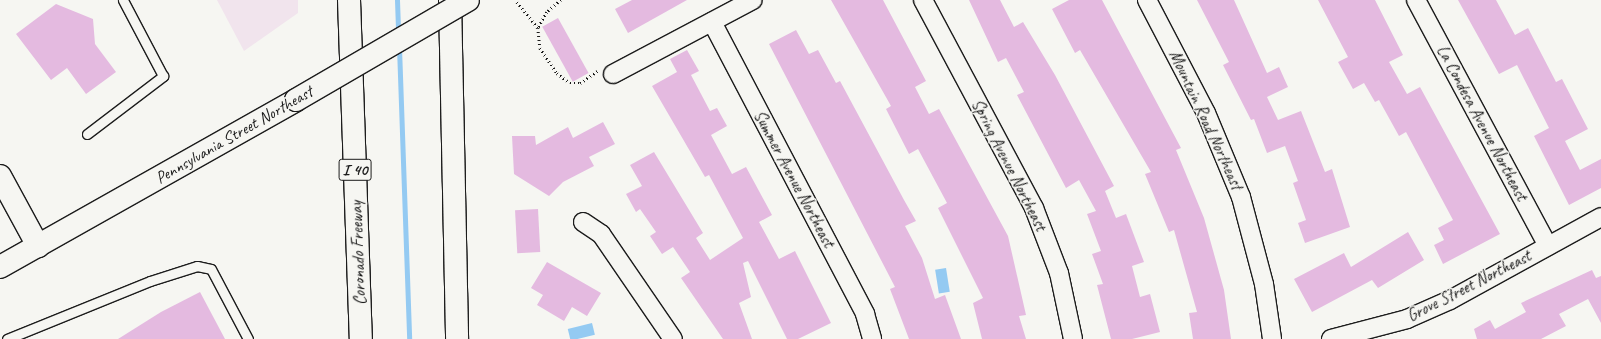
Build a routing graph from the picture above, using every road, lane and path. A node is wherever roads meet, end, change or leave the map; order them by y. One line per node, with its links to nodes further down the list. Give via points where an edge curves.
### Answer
1 (123, 0): 14 (lane, via 163,76)
2 (349, 0): 23 (main road, Coronado Freeway / I 40)
3 (450, 0): 24 (main road)
4 (468, 0): 18 (main road, Pennsylvania Street Northeast, bridge)
5 (561, 0): 12 (path, via 547,12)
6 (753, 0): 11 (street)
7 (923, 0): 27 (street, Spring Avenue Northeast, via 1034,208 1059,273)
8 (1147, 0): 28 (street, Mountain Road Northeast, via 1206,113 1241,197 1264,284)
9 (1416, 0): 19 (street, La Condesa Avenue Northeast)
10 (517, 2): 12 (path)
11 (712, 22): 13 (street); 26 (street, Summer Avenue Northeast, via 865,314)
12 (538, 28): 13 (path, via 540,48 557,73 570,83 580,82)
13 (607, 71)
14 (87, 134)
15 (0, 176): 18 (main road)
16 (1601, 217): 19 (street, Grove Street Northeast)
17 (583, 222): 25 (street, via 600,234)
18 (38, 246): 20 (main road, Pennsylvania Street Northeast)
19 (1548, 246): 29 (street, Grove Street Northeast, via 1450,300 1407,319)
20 (0, 267)
21 (7, 339): 22 (lane, via 150,280 197,266 211,270)
22 (248, 339)
23 (361, 339)
24 (457, 339)
25 (673, 339)
26 (872, 339)
27 (1073, 339)
28 (1272, 339)
29 (1331, 339)

